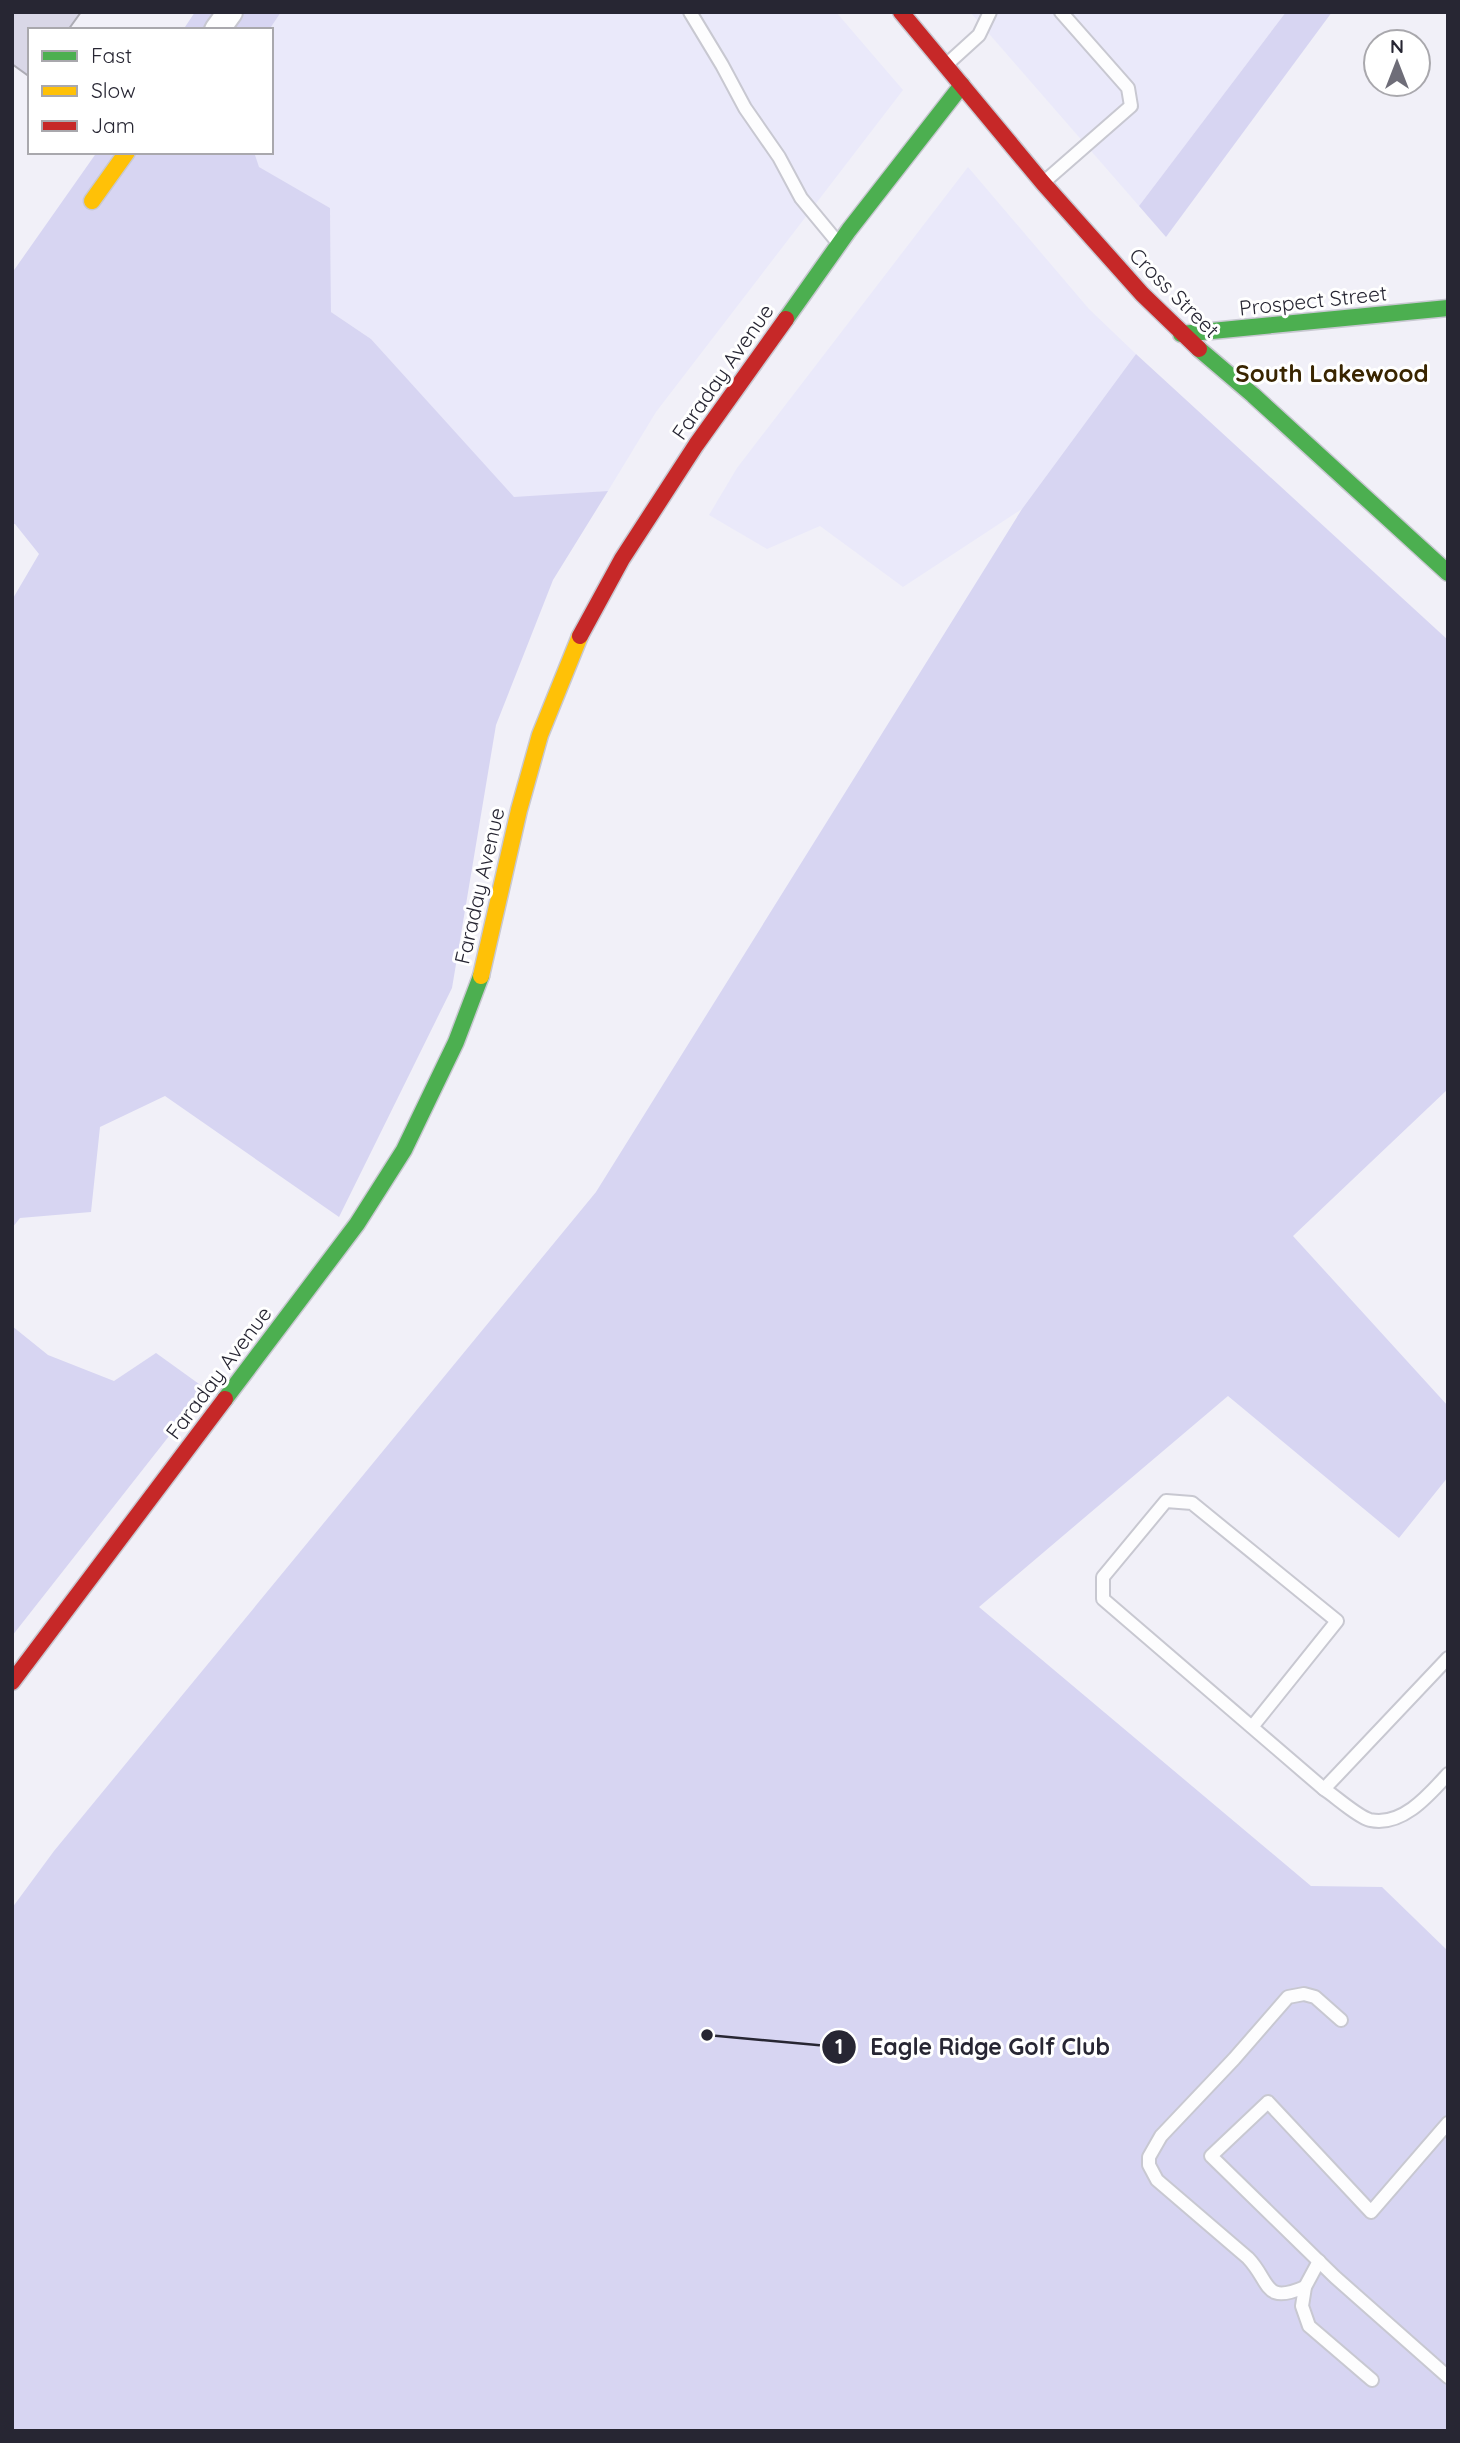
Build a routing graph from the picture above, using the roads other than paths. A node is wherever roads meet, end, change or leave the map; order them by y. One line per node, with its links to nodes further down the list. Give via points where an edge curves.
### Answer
1 (230, 12): 6 (street)
2 (690, 12): 12 (lane, via 802,198)
3 (901, 12): 7 (street, Cross Street)
4 (990, 12): 7 (lane, via 979,35)
5 (1061, 12): 10 (lane, via 1128,88 1131,106)
6 (218, 28)
7 (946, 66): 8 (street, Cross Street)
8 (962, 85): 10 (street, Cross Street); 12 (street, Faraday Avenue)
9 (126, 154): 11 (street)
10 (1043, 183): 14 (street, Cross Street)
11 (92, 201)
12 (839, 244): 17 (street, Faraday Avenue, via 681,468 622,559 573,649 540,735 480,981 404,1150 356,1224)
13 (1448, 308): 14 (street, Prospect Street)
14 (1181, 334): 15 (street, Cross Street)
15 (1448, 573)
16 (1448, 1658): 20 (lane)
17 (12, 1682)
18 (1252, 1727): 18 (lane, via 1103,1599 1103,1577 1167,1501 1192,1503 1337,1621); 20 (lane)
19 (1448, 1774): 20 (lane, via 1426,1797 1394,1819 1369,1820)
20 (1324, 1789)
21 (1341, 2020): 24 (lane, via 1315,1997 1288,1997 1161,2136 1149,2157 1157,2180 1248,2258 1268,2289 1288,2295)
22 (1448, 2123): 23 (lane, via 1371,2212 1268,2102 1211,2156)
23 (1319, 2261): 24 (lane); 25 (lane)
24 (1305, 2287): 26 (lane, via 1302,2306 1308,2326)
25 (1448, 2377)
26 (1372, 2380)

